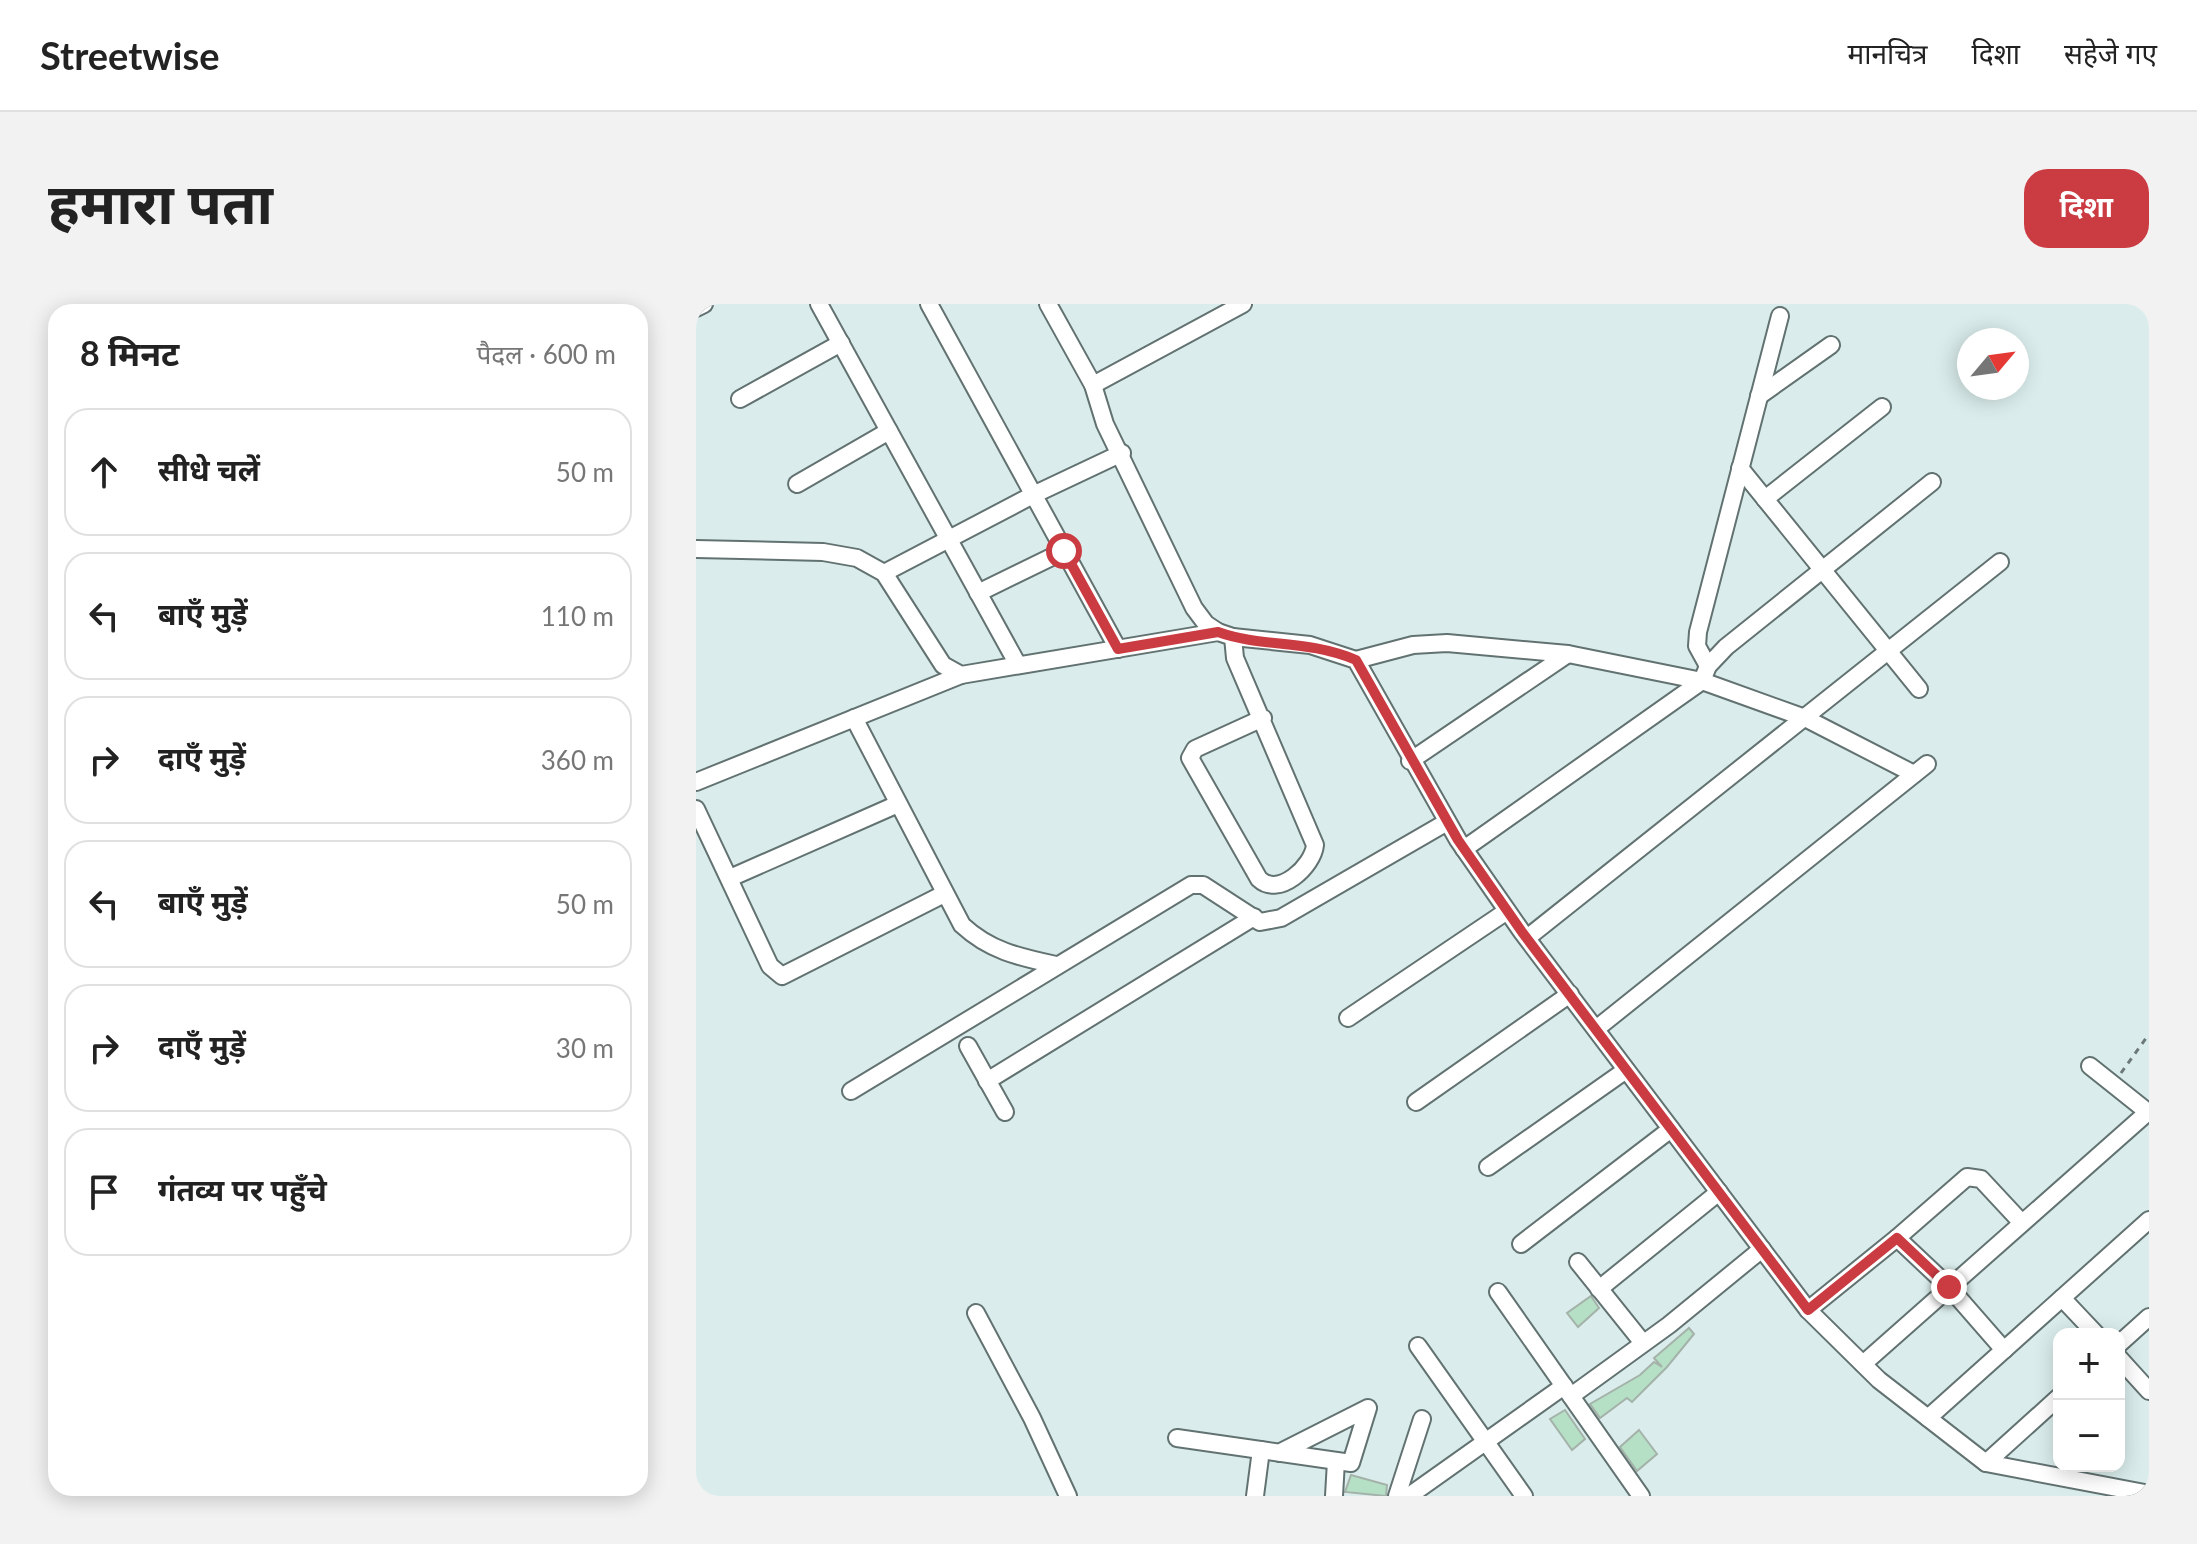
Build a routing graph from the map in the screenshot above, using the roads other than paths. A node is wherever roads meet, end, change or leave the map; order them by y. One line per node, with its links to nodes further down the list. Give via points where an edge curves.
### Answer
1 (704, 304): 6 (street)
2 (819, 304): 8 (street)
3 (929, 304): 19 (street)
4 (1048, 304): 10 (street)
5 (1243, 304): 10 (street)
6 (696, 308)
7 (1780, 316): 11 (street)
8 (841, 343): 12 (street); 14 (street)
9 (1831, 345): 11 (street)
10 (1093, 385): 15 (street, via 1105,424)
11 (1759, 396): 16 (street)
12 (740, 399)
13 (1882, 407): 20 (street)
14 (889, 431): 18 (street); 21 (street)
15 (1122, 453): 19 (street); 28 (street, via 1194,608 1206,624)
16 (1740, 468): 20 (street); 35 (street, via 1698,632)
17 (1932, 482): 25 (street)
18 (797, 484)
19 (1033, 495): 21 (street); 23 (street)
20 (1765, 499): 25 (street)
21 (949, 539): 26 (street); 27 (street)
22 (696, 549): 26 (street, via 823,552 857,558)
23 (1064, 551): 27 (street); 29 (street)
24 (2000, 562): 30 (street)
25 (1821, 569): 30 (street); 35 (street, via 1726,647)
26 (884, 573): 34 (street)
27 (978, 593): 33 (street)
28 (1225, 635): 29 (street); 32 (street, via 1310,645); 38 (street)
29 (1118, 649): 33 (street)
30 (1888, 651): 36 (street); 39 (street)
31 (1568, 654): 32 (street, via 1447,643 1413,645); 35 (street); 40 (street)
32 (1356, 660): 40 (street)
33 (1018, 665): 34 (street)
34 (944, 673): 37 (street)
35 (1705, 674): 39 (street); 45 (street)
36 (1919, 689)
37 (854, 718): 41 (street); 42 (street)
38 (1263, 718): 38 (street, via 1315,845 1314,856 1299,873 1274,886 1259,879 1190,758 1195,749)
39 (1805, 718): 50 (street); 54 (street, via 1920,769)
40 (1410, 761): 44 (street)
41 (696, 782)
42 (898, 804): 46 (street); 47 (street)
43 (696, 809): 46 (street)
44 (1447, 822): 45 (street); 49 (street, via 1281,918 1260,922)
45 (1464, 849): 48 (street)
46 (730, 878): 47 (street, via 770,966 782,976)
47 (944, 894): 51 (street, via 962,925 981,942)
48 (1507, 911): 50 (street); 53 (street)
49 (1254, 917): 51 (street, via 1203,885 1191,885); 58 (street)
50 (1527, 938): 52 (street)
51 (1056, 965): 59 (street)
52 (1570, 994): 54 (street); 60 (street)
53 (1348, 1018)
54 (1596, 1029): 57 (street)
55 (968, 1046): 58 (street)
56 (2090, 1066): 62 (street)
57 (1626, 1070): 63 (street); 64 (street)
58 (987, 1081): 61 (street)
59 (851, 1091)
60 (1416, 1102)
61 (1005, 1112)
62 (2148, 1113): 67 (street)
63 (1671, 1129): 65 (street); 69 (street)
64 (1488, 1167)
65 (1719, 1192): 70 (street); 73 (street)
66 (2149, 1220): 75 (street)
67 (2022, 1223): 68 (street, via 1981,1179 1967,1177); 72 (street)
68 (1897, 1238): 72 (street); 76 (street)
69 (1521, 1244)
70 (1762, 1249): 76 (street); 81 (street)
71 (1578, 1262): 73 (street)
72 (1949, 1287): 83 (street); 84 (street)
73 (1599, 1289): 81 (street)
74 (1498, 1292): 86 (street)
75 (2062, 1298): 79 (street); 83 (street)
76 (1808, 1310): 84 (street)
77 (976, 1313): 98 (street)
78 (2149, 1317): 80 (street)
79 (2090, 1328)
80 (2125, 1339)
81 (1643, 1343): 86 (street)
82 (1418, 1346): 92 (street)
83 (2004, 1350): 89 (street)
84 (1863, 1364): 89 (street)
85 (2125, 1365): 87 (street)
86 (1567, 1391): 92 (street); 104 (street)
87 (2149, 1391)
88 (2056, 1400): 95 (street)
89 (1928, 1418): 95 (street)
90 (1422, 1419): 101 (street)
91 (1177, 1438): 93 (street)
92 (1486, 1442): 102 (street); 103 (street)
93 (1270, 1451): 94 (street); 94 (street, via 1368,1408 1351,1463); 99 (street)
94 (1336, 1461): 100 (street)
95 (1986, 1463): 96 (street)
96 (2113, 1492): 97 (street)
97 (2149, 1494)
98 (1068, 1496)
99 (1255, 1496)
100 (1334, 1496)
101 (1397, 1496)
102 (1409, 1496)
103 (1524, 1496)
104 (1641, 1496)

